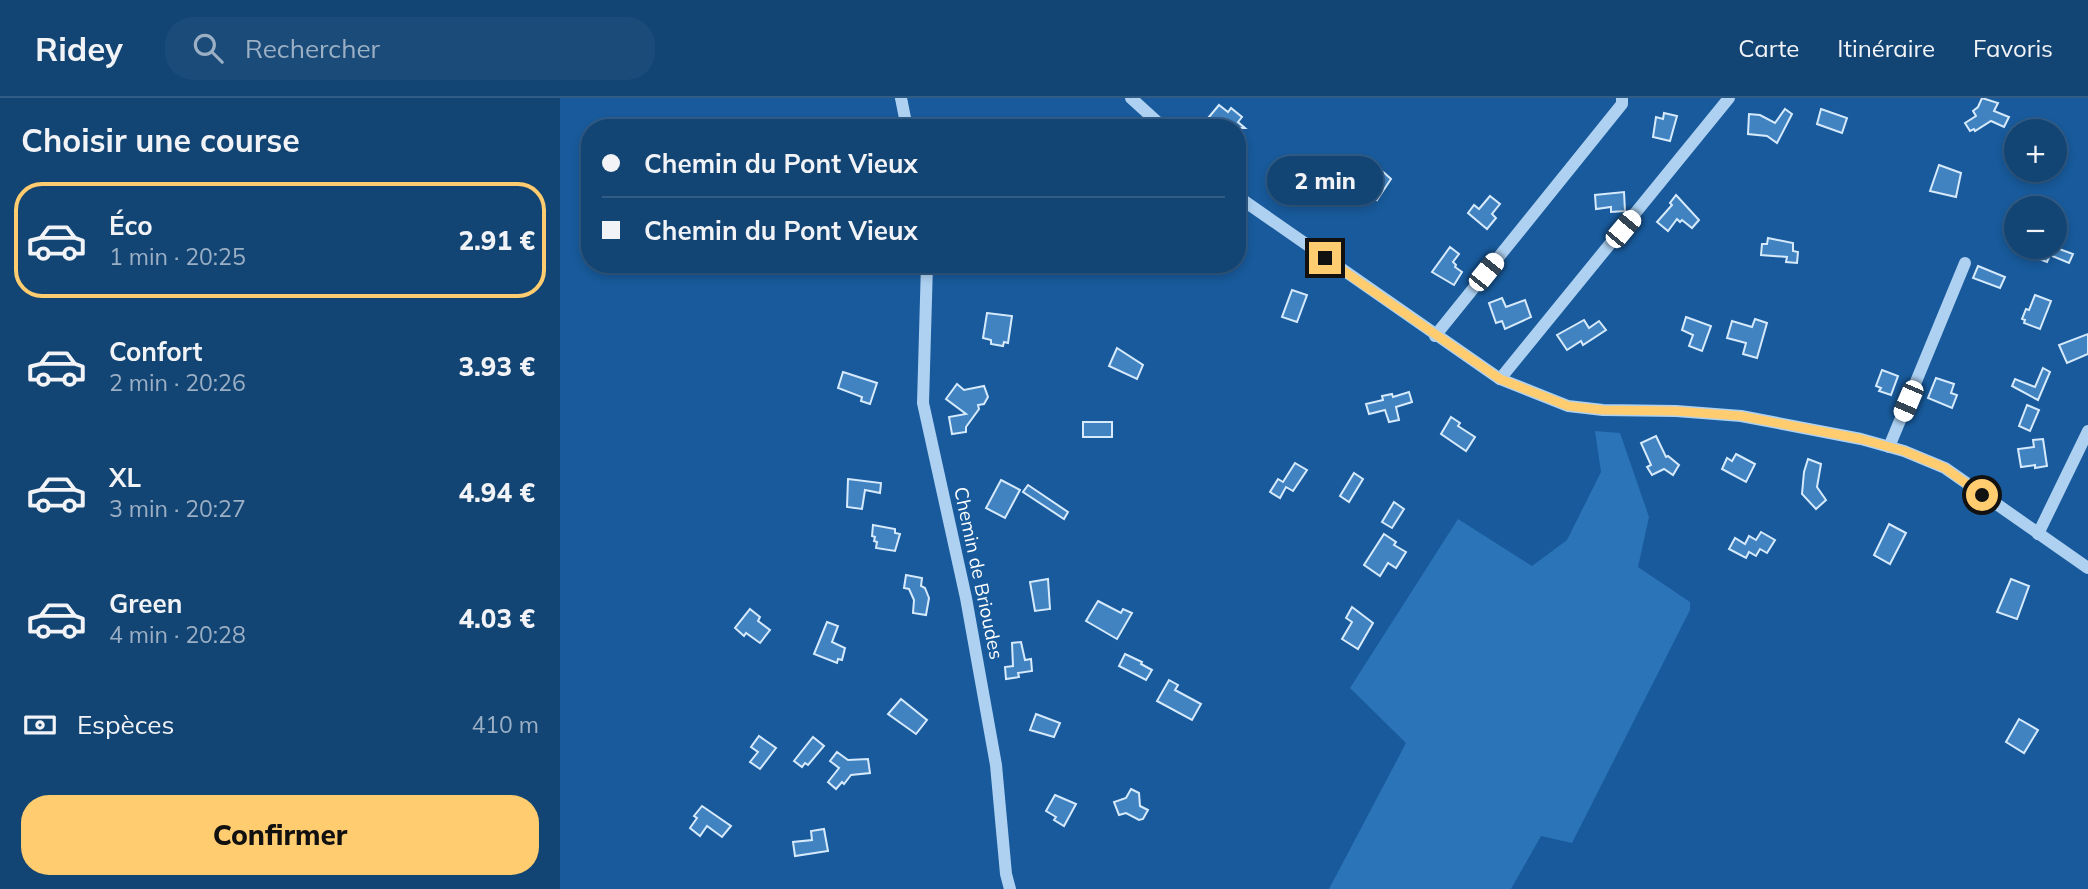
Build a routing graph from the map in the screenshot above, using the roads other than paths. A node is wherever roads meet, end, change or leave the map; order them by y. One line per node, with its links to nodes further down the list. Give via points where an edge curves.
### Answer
1 (901, 98): 5 (street)
2 (1132, 98): 6 (street)
3 (1622, 98): 10 (street, via 1622,104)
4 (1729, 98): 11 (street)
5 (906, 119)
6 (1154, 119)
7 (1246, 202): 10 (street)
8 (1965, 263): 13 (street)
9 (927, 273): 16 (street, Chemin de Brioudes, via 923,403 966,598 996,765)
10 (1435, 335): 11 (street)
11 (1500, 379): 13 (street, via 1568,406 1741,416)
12 (2088, 431): 14 (street)
13 (1889, 447): 14 (street, via 1945,468)
14 (2038, 534): 15 (street)
15 (2088, 568)
16 (1010, 889)

